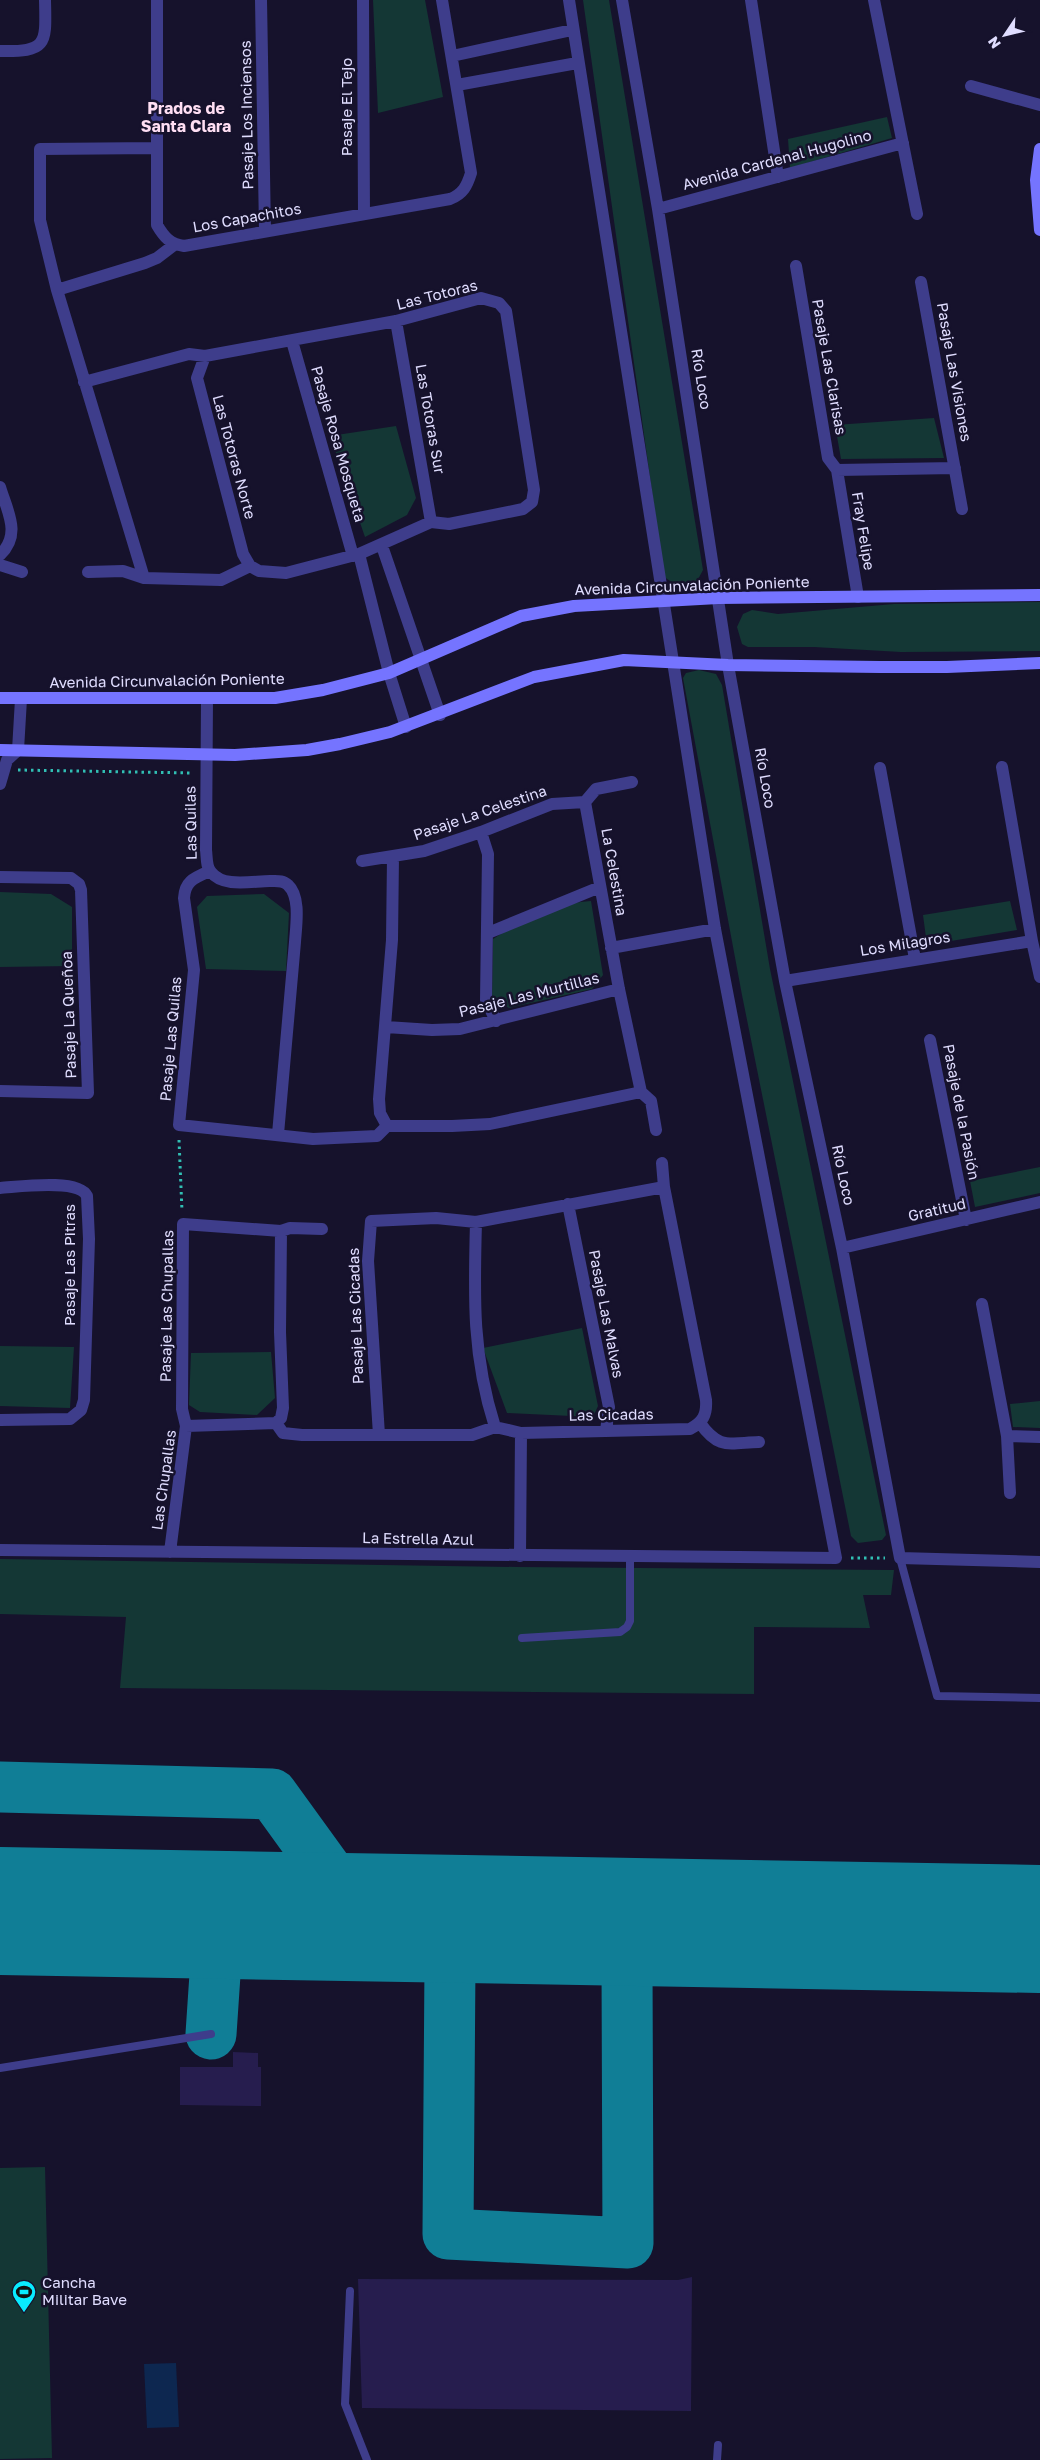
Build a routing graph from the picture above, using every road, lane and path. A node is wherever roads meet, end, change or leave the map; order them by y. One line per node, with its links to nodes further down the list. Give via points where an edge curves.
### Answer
1 (45, 0): 11 (street, via 46,33 43,41 30,50)
2 (157, 0): 18 (street, Los Capachitos)
3 (261, 0): 24 (street, Pasaje Los Inciensos)
4 (363, 0): 22 (street, Pasaje El Tejo)
5 (442, 0): 12 (street, Los Capachitos)
6 (569, 0): 10 (street)
7 (622, 0): 21 (street, Río Loco)
8 (751, 0): 20 (street)
9 (874, 0): 17 (street)
10 (572, 30): 12 (street); 13 (street)
11 (0, 51)
12 (452, 56): 14 (street, Los Capachitos)
13 (577, 62): 14 (street); 50 (street)
14 (457, 85): 22 (street, Los Capachitos, via 471,173 468,185 459,196 450,199)
15 (971, 86): 16 (street)
16 (1040, 106)
17 (903, 143): 20 (street, Avenida Cardenal Hugolino); 23 (street)
18 (157, 148): 26 (street, Los Capachitos, via 157,225); 29 (street, via 40,149 40,220)
19 (1040, 149): 25 (street, via 1036,180)
20 (778, 177): 21 (street, Avenida Cardenal Hugolino)
21 (658, 208): 49 (street, Río Loco)
22 (364, 214): 24 (street, Los Capachitos)
23 (917, 214)
24 (265, 230): 26 (street, Los Capachitos, via 184,246)
25 (1040, 230)
26 (174, 245): 29 (street, via 145,263)
27 (796, 266): 35 (street, Pasaje Las Clarisas, via 828,458)
28 (921, 282): 34 (street, Pasaje Las Visiones)
29 (57, 290): 33 (street)
30 (396, 322): 31 (street, Las Totoras); 38 (street, Las Totoras Sur); 38 (street, Las Totoras, via 481,298 499,303 506,311 534,490 532,502 523,508 449,524)
31 (292, 341): 32 (street, Las Totoras); 41 (street, Pasaje Rosa Mosqueta)
32 (205, 356): 33 (street, Las Totoras, via 189,354); 43 (street, Las Totoras Norte, via 197,378 243,554)
33 (84, 382): 46 (street)
34 (955, 468): 35 (street); 37 (street, Pasaje Las Visiones)
35 (837, 470): 48 (street, Fray Felipe)
36 (0, 487): 40 (street, via 13,530 10,542)
37 (962, 509)
38 (431, 522): 39 (street, Las Totoras)
39 (382, 546): 41 (street, Las Totoras); 51 (street)
40 (0, 555)
41 (356, 555): 43 (street, Las Totoras, via 286,573 259,571); 55 (street)
42 (0, 565): 44 (street)
43 (250, 566): 46 (street, via 221,580)
44 (22, 572)
45 (88, 572): 46 (street, via 123,571)
46 (144, 578)
47 (1040, 595): 48 (street, Avenida Circunvalación Poniente)
48 (858, 597): 49 (street, Avenida Circunvalación Poniente)
49 (718, 598): 50 (street, Avenida Circunvalación Poniente); 54 (street, Río Loco)
50 (662, 601): 51 (street, Avenida Circunvalación Poniente, via 574,606 521,616); 52 (street)
51 (420, 658): 55 (street, Avenida Circunvalación Poniente); 59 (street)
52 (672, 663): 54 (street); 59 (street, via 624,660 556,672 507,686); 75 (street)
53 (1040, 663): 54 (street, via 947,667)
54 (728, 665): 81 (street, Río Loco)
55 (389, 673): 58 (street, Avenida Circunvalación Poniente, via 275,698); 60 (street)
56 (0, 698): 57 (street, Avenida Circunvalación Poniente)
57 (21, 699): 58 (street, Avenida Circunvalación Poniente); 62 (street)
58 (207, 699): 63 (street, Las Quilas)
59 (440, 715): 60 (street)
60 (406, 727): 63 (street, via 306,750)
61 (0, 750): 62 (street)
62 (18, 750): 63 (street); 67 (street, via 7,760)
63 (207, 754): 72 (street, Las Quilas, via 206,850)
64 (1002, 767): 77 (street)
65 (880, 768): 79 (street)
66 (632, 782): 68 (street, via 596,789)
67 (0, 784)
68 (584, 802): 69 (street, Pasaje La Celestina, via 552,804); 74 (street, La Celestina)
69 (481, 832): 70 (street, Pasaje La Celestina, via 424,851); 76 (street, via 488,854)
70 (393, 856): 71 (street, Pasaje La Celestina); 84 (street)
71 (362, 861)
72 (210, 871): 88 (street, Pasaje Las Quilas, via 189,881 185,888 194,970); 91 (street, Las Quilas, via 228,882 281,881 290,886 292,892 297,918)
73 (0, 878): 86 (street, Pasaje La Queñoa, via 76,880 81,890 88,1093)
74 (600, 887): 76 (street); 78 (street, La Celestina)
75 (715, 929): 78 (street); 120 (street)
76 (488, 933): 83 (street, via 486,1000)
77 (1032, 941): 79 (street, Los Milagros); 80 (street)
78 (611, 948): 82 (street, La Celestina)
79 (916, 959): 81 (street, Los Milagros)
80 (1040, 977)
81 (785, 981): 102 (street, Río Loco)
82 (619, 989): 83 (street, Pasaje Las Murtillas, via 508,1015); 87 (street)
83 (496, 1021): 84 (street, Pasaje Las Murtillas, via 460,1029)
84 (386, 1027): 89 (street, via 379,1107)
85 (930, 1040): 97 (street, Pasaje de la Pasión)
86 (0, 1091)
87 (641, 1092): 89 (street, via 490,1124); 90 (street, via 651,1101)
88 (179, 1125): 91 (street); 99 (path)
89 (387, 1126): 91 (street, via 376,1136 313,1139)
90 (656, 1130)
91 (278, 1134)
92 (662, 1163): 93 (street)
93 (664, 1186): 96 (street, Pasaje Las Cicadas); 106 (street, via 706,1400 707,1412)
94 (0, 1188): 104 (street, Pasaje Las Pitras, via 73,1187 84,1191 89,1239 84,1400 81,1410 70,1419)
95 (1040, 1202): 97 (street, Gratitud)
96 (568, 1204): 98 (street, Pasaje Las Cicadas); 109 (street, Pasaje Las Malvas, via 608,1407)
97 (966, 1220): 102 (street, Gratitud)
98 (476, 1222): 108 (street, via 473,1308 482,1383); 111 (street, Pasaje Las Cicadas, via 436,1218 371,1222 368,1261)
99 (183, 1224): 101 (street, Pasaje Las Chupallas); 107 (street, Pasaje Las Chupallas, via 182,1409)
100 (322, 1229): 101 (street, Pasaje Las Chupallas, via 290,1228)
101 (281, 1231): 105 (street, via 283,1408)
102 (842, 1248): 121 (street, Río Loco)
103 (982, 1304): 112 (street)
104 (0, 1420)
105 (276, 1423): 107 (street, Las Chupallas); 111 (street, via 283,1433)
106 (700, 1424): 109 (street, Las Cicadas, via 690,1430); 114 (street, via 714,1441)
107 (186, 1426): 117 (street, Las Chupallas)
108 (494, 1428): 110 (street, Las Cicadas); 111 (street, via 472,1435)
109 (606, 1431): 110 (street, Las Cicadas)
110 (522, 1432): 118 (street)
111 (378, 1435)
112 (1007, 1436): 113 (street); 115 (street)
113 (1040, 1437)
114 (759, 1442)
115 (1010, 1493)
116 (0, 1550): 117 (street, La Estrella Azul)
117 (170, 1552): 118 (street, La Estrella Azul)
118 (520, 1556): 119 (street, La Estrella Azul)
119 (630, 1557): 120 (street, La Estrella Azul); 123 (lane, via 630,1621 627,1627 620,1632)
120 (836, 1558): 121 (path)
121 (900, 1558): 122 (street); 124 (lane, via 937,1696)
122 (1040, 1562)
123 (522, 1638)
124 (1040, 1698)
125 (211, 2034): 126 (lane)
126 (0, 2068)
127 (350, 2290): 129 (lane, via 345,2404)
128 (718, 2445): 130 (lane)
129 (367, 2460)
130 (717, 2460)

